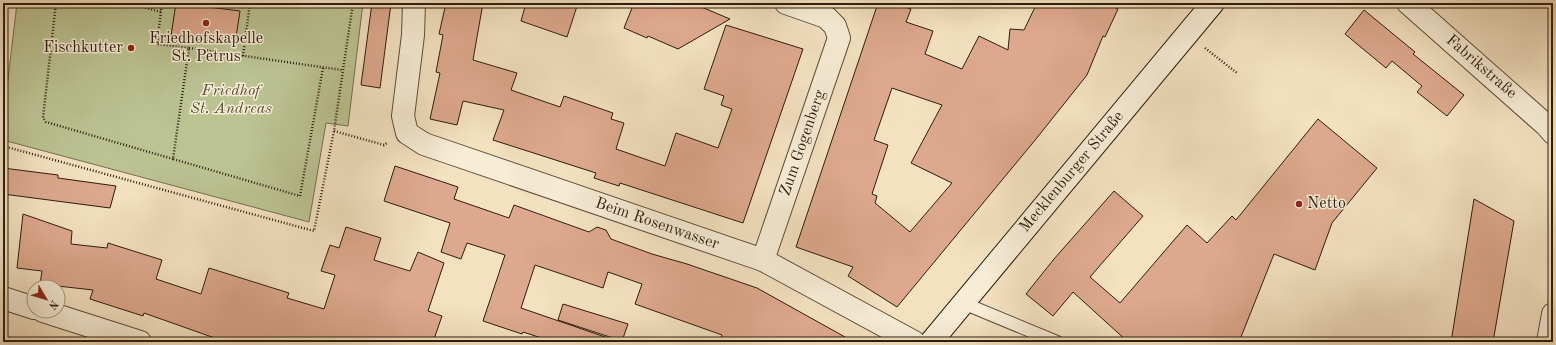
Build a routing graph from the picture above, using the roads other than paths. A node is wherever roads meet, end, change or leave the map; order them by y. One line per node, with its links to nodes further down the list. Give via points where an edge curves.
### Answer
1 (414, 3): 6 (street, Beim Rosenwasser, via 405,124 424,144)
2 (786, 3): 6 (street, Zum Gogenberg, via 826,17 835,26 839,38)
3 (1213, 3): 8 (street, Mecklenburger Straße)
4 (1408, 3): 5 (street, Fabrikstraße)
5 (1553, 133)
6 (763, 260): 13 (street, Beim Rosenwasser)
7 (3, 298): 9 (street)
8 (963, 303): 14 (street, Mecklenburger Straße); 15 (lane)
9 (26, 305)
10 (1553, 314): 16 (street)
11 (66, 318): 12 (street)
12 (140, 342)
13 (914, 342)
14 (930, 342)
15 (1057, 342)
16 (1548, 342)

